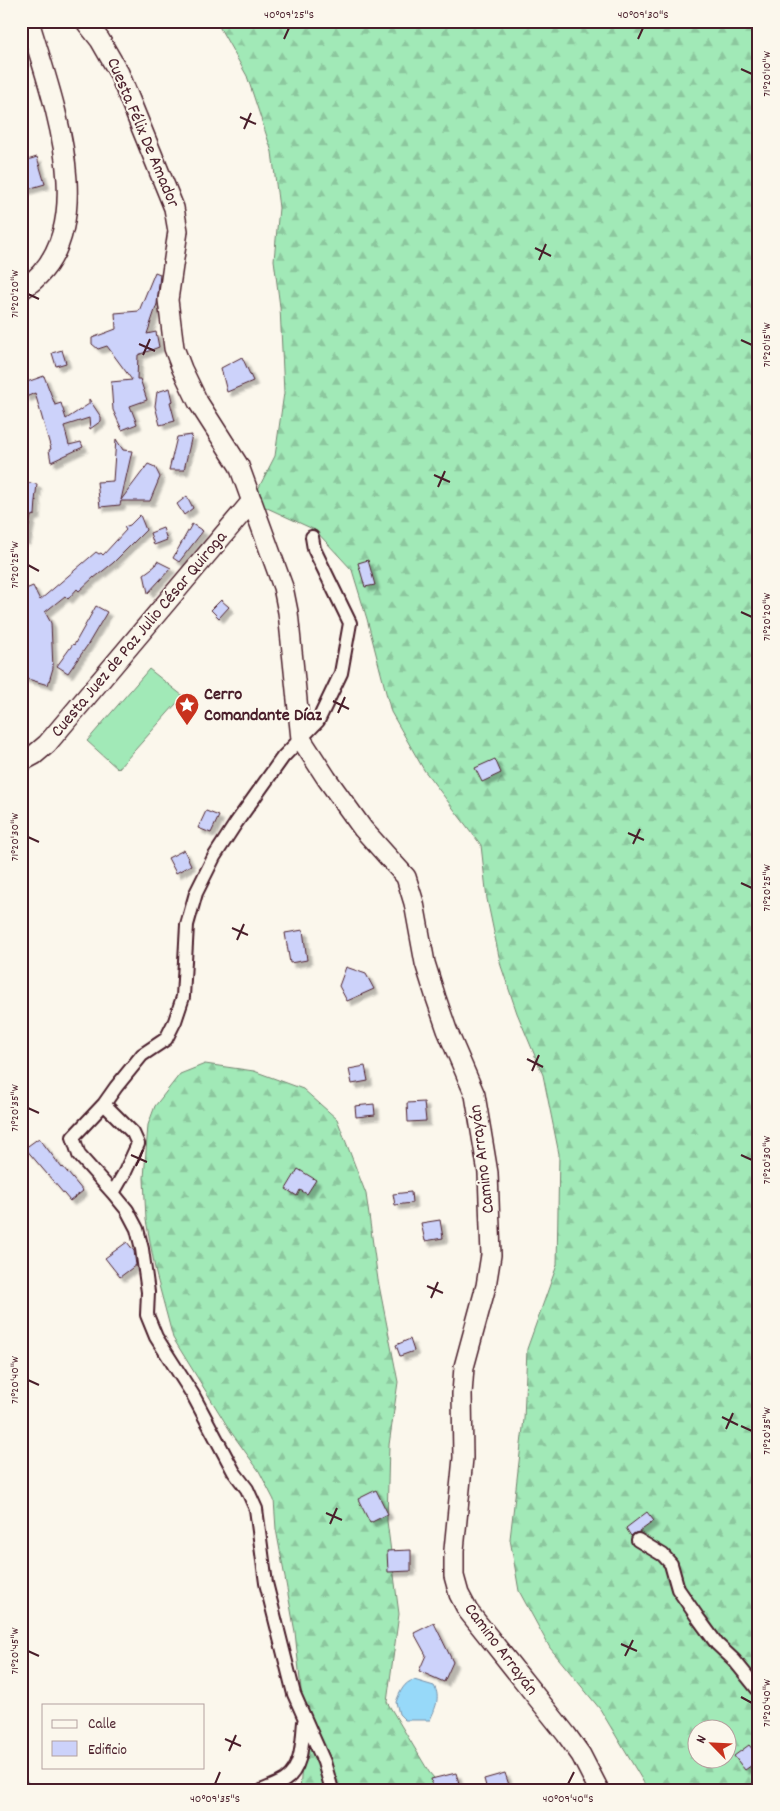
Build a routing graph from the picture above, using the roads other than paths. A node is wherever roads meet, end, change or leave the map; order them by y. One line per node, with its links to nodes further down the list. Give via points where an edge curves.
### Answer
1 (29, 21): 3 (street, via 58,116 67,197 62,233 54,255 40,275)
2 (85, 21): 4 (street, Cuesta Félix De Amador, via 119,74 176,215 178,238 168,300 176,354 198,402 235,458)
3 (21, 290)
4 (252, 501): 6 (street, via 285,596); 7 (street, Cuesta Juez de Paz Julio César Quiroga, via 47,744)
5 (312, 537): 6 (street, via 314,549 350,623 341,672 318,721)
6 (301, 739): 8 (street, via 283,757 236,824 196,893 187,925 183,997 166,1039 142,1055); 15 (street, Camino Arrayán, via 363,829 406,878 425,964 447,1030 475,1095 488,1173 491,1255 464,1367 463,1458 454,1550 454,1576 459,1594 468,1611 566,1734)
7 (21, 762)
8 (104, 1104): 9 (street, via 133,1133 138,1144); 9 (street, via 73,1137 79,1155)
9 (113, 1193): 12 (street, via 137,1229 148,1292 147,1315 156,1337 193,1395 256,1509 266,1583 294,1694)
10 (638, 1540): 11 (street, via 663,1555 671,1564 678,1589 698,1618)
11 (759, 1691)
12 (304, 1719): 13 (street, via 299,1760 290,1777); 14 (street, via 324,1762)
13 (263, 1790)
14 (332, 1790)
15 (599, 1790)

